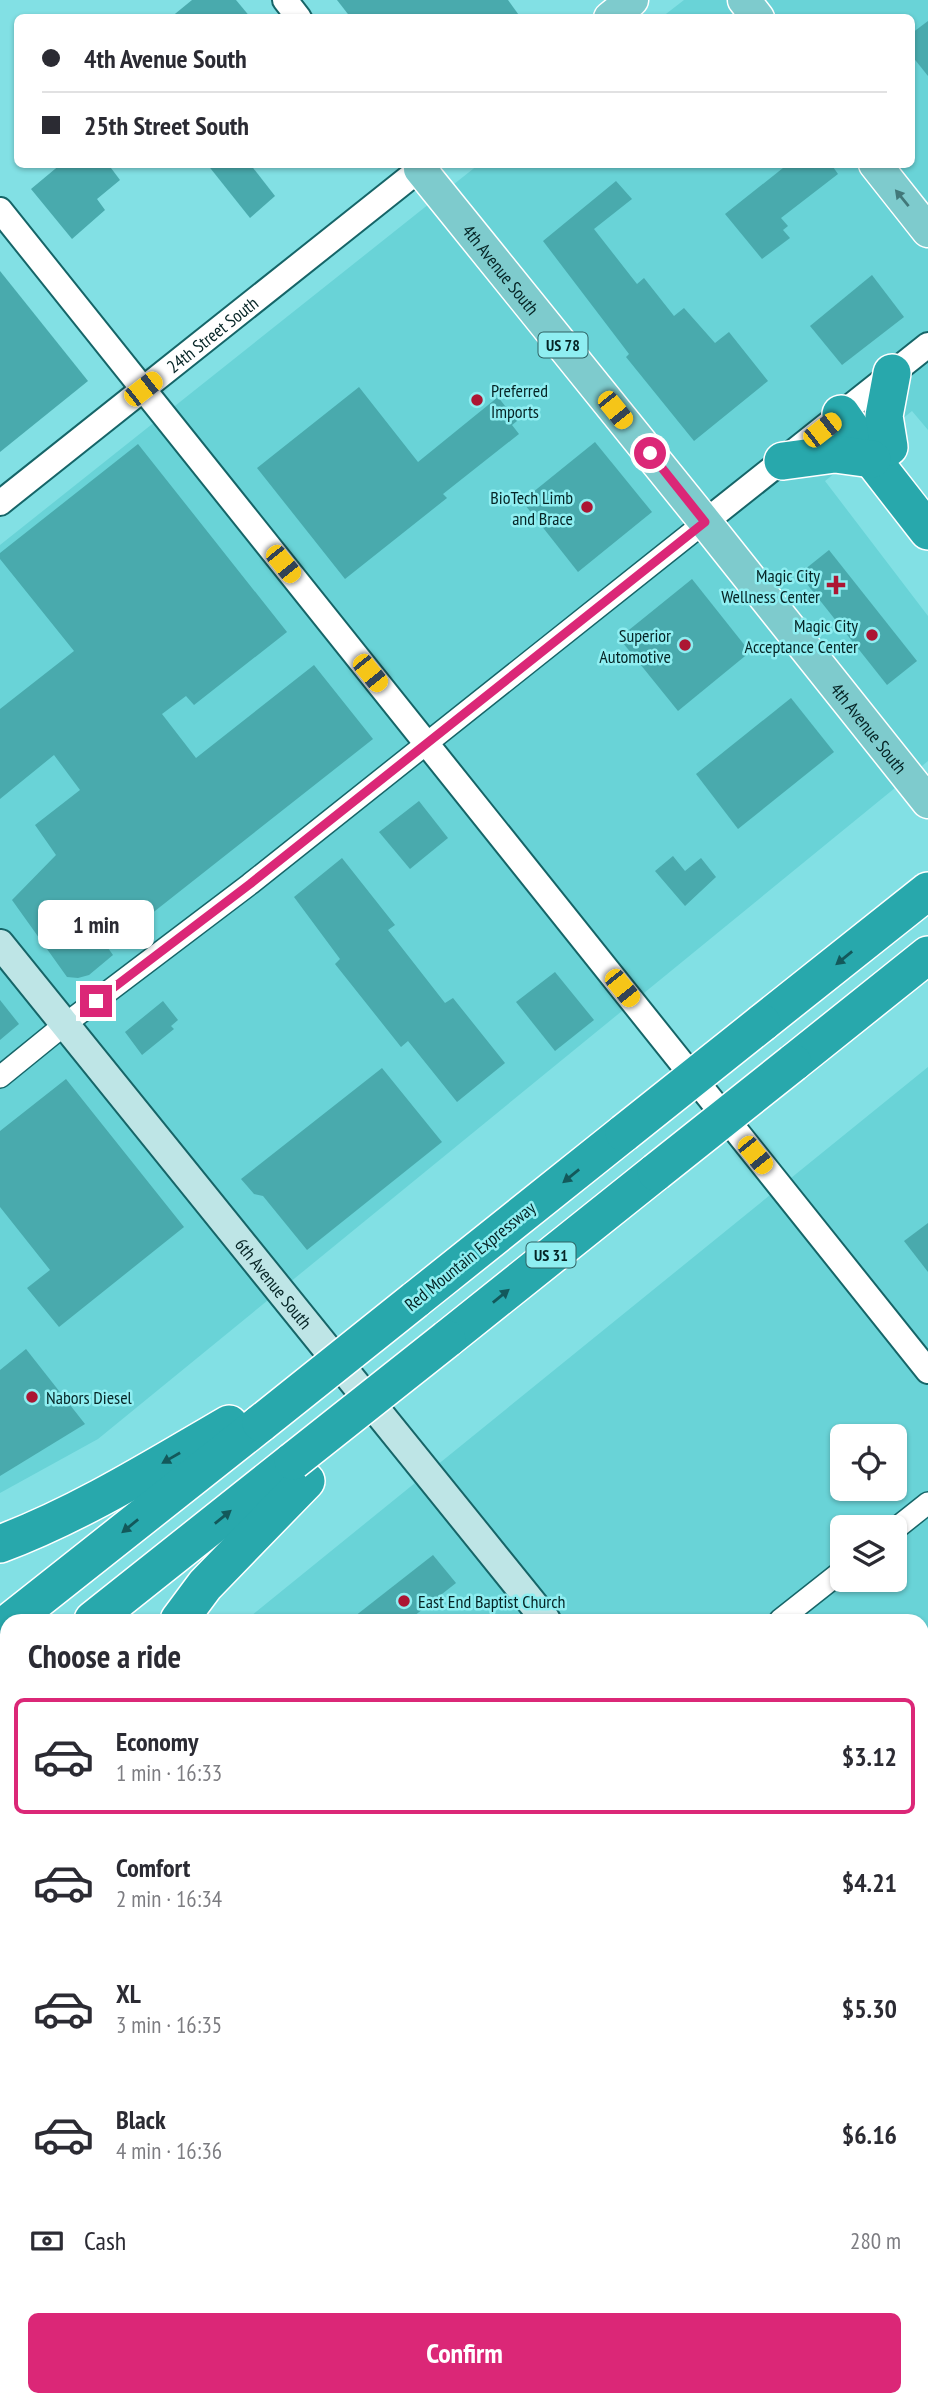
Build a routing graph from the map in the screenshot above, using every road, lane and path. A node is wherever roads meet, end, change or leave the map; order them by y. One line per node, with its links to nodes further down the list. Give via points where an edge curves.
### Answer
1 (285, 0): 4 (street)
2 (632, 0): 5 (main road)
3 (744, 0): 6 (main road)
4 (296, 14)
5 (615, 14)
6 (755, 14)
7 (418, 168): 14 (street, 24th Street South)
8 (422, 168): 20 (main road, 4th Avenue South / US 78)
9 (878, 168): 11 (main road, one-way to 9)
10 (0, 210): 14 (street)
11 (928, 231)
12 (928, 345): 13 (street)
13 (892, 373): 15 (street); 16 (highway)
14 (143, 389): 19 (street, 24th Street South); 22 (street)
15 (848, 409): 16 (highway); 17 (street)
16 (880, 453): 17 (highway); 18 (highway); 21 (highway)
17 (783, 461): 20 (street)
18 (928, 500)
19 (0, 503)
20 (705, 522): 22 (street); 23 (main road, 4th Avenue South / US 78)
21 (928, 531)
22 (427, 744): 29 (street); 31 (street)
23 (928, 802)
24 (928, 891): 32 (highway, Red Mountain Expressway / US 31, one-way to 32, bridge, via 489,1241 455,1251 410,1294)
25 (0, 944): 29 (main road, 6th Avenue South)
26 (928, 955): 28 (highway, US 31)
27 (928, 972): 28 (highway)
28 (845, 1022): 33 (highway, US 31, one-way to 28, bridge, via 396,1379)
29 (64, 1025): 30 (street); 41 (main road, 6th Avenue South)
30 (0, 1077)
31 (928, 1371)
32 (256, 1417): 36 (highway, one-way to 36); 38 (highway, one-way to 38)
33 (300, 1471): 39 (highway, US 31, one-way to 33); 40 (highway)
34 (928, 1503): 35 (street)
35 (907, 1520)
36 (10, 1540)
37 (830, 1580): 42 (street)
38 (20, 1614)
39 (101, 1614)
40 (183, 1614)
41 (541, 1614)
42 (788, 1614)

